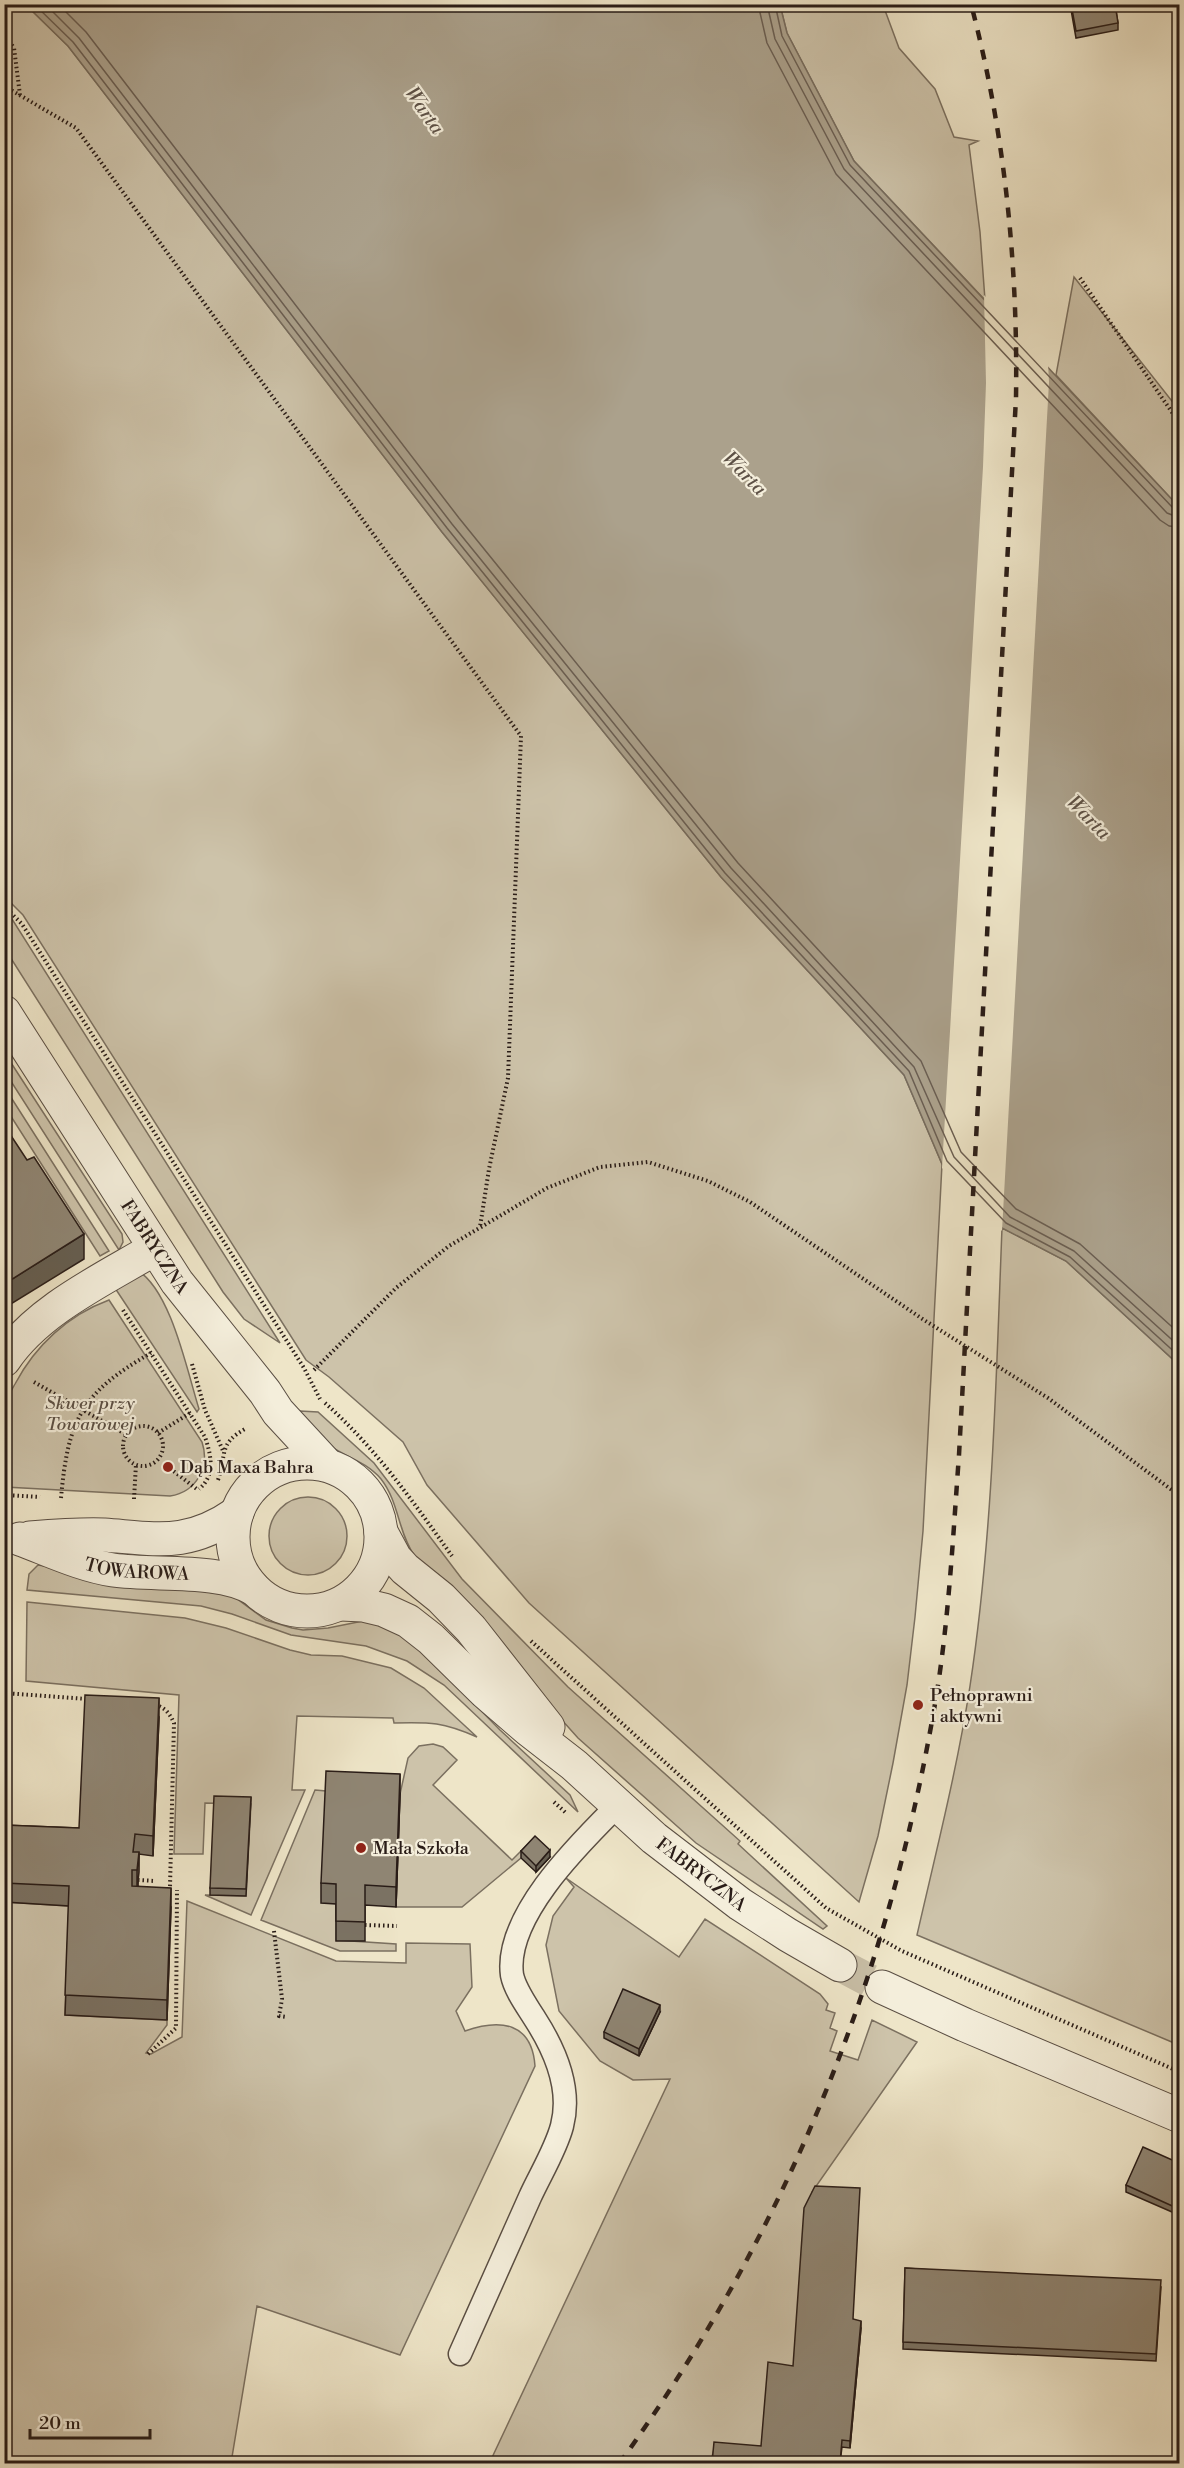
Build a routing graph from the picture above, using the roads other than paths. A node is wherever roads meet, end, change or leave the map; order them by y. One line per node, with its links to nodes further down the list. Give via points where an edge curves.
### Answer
1 (4, 1012): 2 (street, FABRYCZNA)
2 (154, 1249): 3 (street, via 63,1304 33,1327); 4 (street, FABRYCZNA, via 278,1412)
3 (4, 1360)
4 (327, 1465): 5 (street, via 292,1464 276,1470 248,1491); 6 (street, via 363,1487 377,1511)
5 (237, 1514): 7 (street, TOWAROWA, via 188,1538); 8 (street, via 233,1533 235,1554)
6 (381, 1532): 9 (street, via 379,1558 370,1577); 10 (street, FABRYCZNA, via 405,1569 471,1629 540,1715)
7 (12, 1538): 8 (street, TOWAROWA, via 110,1569 217,1576)
8 (254, 1589): 9 (street, via 266,1599 295,1611 311,1612)
9 (341, 1604): 10 (street, FABRYCZNA, via 384,1610 408,1621 484,1692)
10 (574, 1765): 11 (street, FABRYCZNA)
11 (616, 1806): 12 (street, FABRYCZNA, via 740,1904); 15 (lane, via 553,1877 527,1914 515,1943 515,1984 551,2044 561,2071 562,2126)
12 (840, 1965)
13 (882, 1987): 14 (street)
14 (1179, 2116)
15 (460, 2354)

